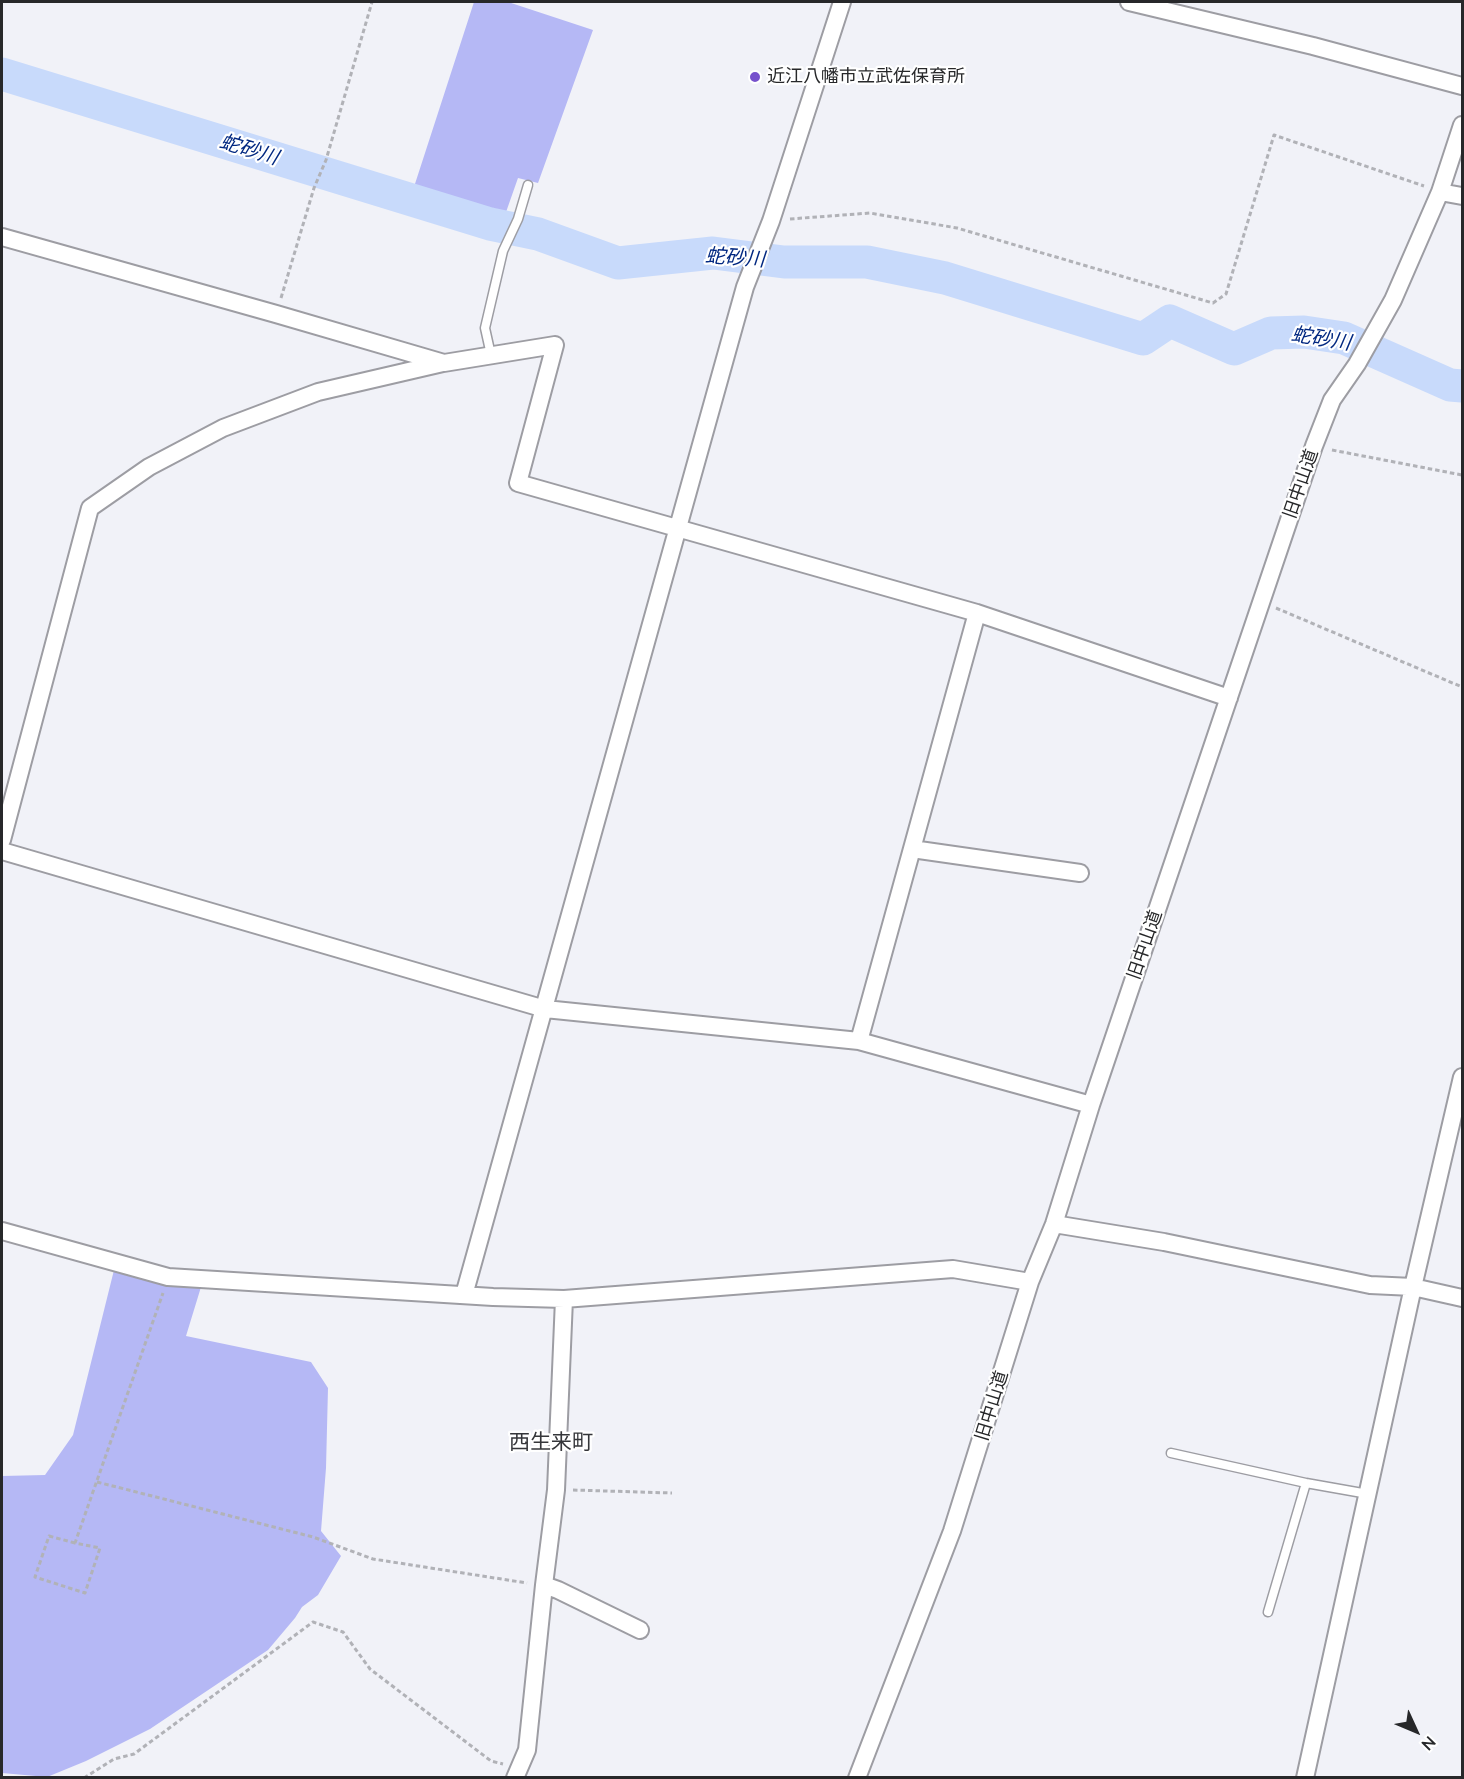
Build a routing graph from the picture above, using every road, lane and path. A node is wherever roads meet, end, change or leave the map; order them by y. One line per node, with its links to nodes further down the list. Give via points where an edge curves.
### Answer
1 (372, 2): 11 (path)
2 (842, 2): 9 (street)
3 (1129, 2): 4 (street)
4 (1462, 86)
5 (1462, 125): 7 (street, 旧中山道)
6 (528, 184): 12 (lane, via 503,251 485,328)
7 (1440, 192): 8 (street); 9 (path, via 1274,135 1226,294 1213,303 957,228 870,213); 14 (street, 旧中山道, via 1393,300 1332,400)
8 (1462, 196)
9 (771, 221): 16 (street, via 750,274)
10 (2, 237): 11 (street)
11 (276, 314): 13 (street)
12 (491, 356): 13 (street); 16 (street, via 555,345 518,483)
13 (444, 363): 21 (street, via 318,392 223,428 150,467 90,508)
14 (1314, 446): 15 (path); 17 (street, 旧中山道)
15 (1462, 475)
16 (677, 528): 18 (street); 25 (street)
17 (1261, 602): 19 (path); 20 (street, 旧中山道)
18 (977, 613): 20 (street); 22 (street)
19 (1462, 687)
20 (1229, 698): 28 (street, 旧中山道)
21 (2, 840)
22 (912, 849): 24 (street); 26 (street)
23 (2, 851): 25 (street)
24 (1080, 873)
25 (545, 1009): 26 (street); 34 (street)
26 (859, 1041): 28 (street)
27 (1462, 1077): 33 (street)
28 (1091, 1105): 29 (street, 旧中山道)
29 (1054, 1224): 32 (street, 旧中山道); 33 (street, via 1164,1242 1370,1285)
30 (2, 1231): 31 (street)
31 (168, 1277): 34 (street); 38 (path)
32 (1030, 1282): 36 (street, via 952,1269); 49 (street, 旧中山道, via 952,1531)
33 (1413, 1287): 35 (street); 42 (street)
34 (464, 1295): 36 (street)
35 (1462, 1298)
36 (564, 1299): 40 (street)
37 (1171, 1453): 39 (lane)
38 (97, 1482): 43 (path); 44 (path, via 313,1537 373,1559)
39 (1306, 1484): 42 (lane); 45 (lane)
40 (556, 1490): 41 (path); 44 (street)
41 (672, 1493)
42 (1368, 1494): 50 (street)
43 (75, 1543): 43 (path, via 100,1548 85,1593 35,1577 49,1536)
44 (543, 1586): 46 (street); 47 (street, via 527,1750)
45 (1268, 1612)
46 (639, 1630)
47 (517, 1773): 48 (path, via 491,1761 370,1669 343,1632 313,1622 134,1754 114,1759)
48 (84, 1778)
49 (857, 1778)
50 (1305, 1778)

